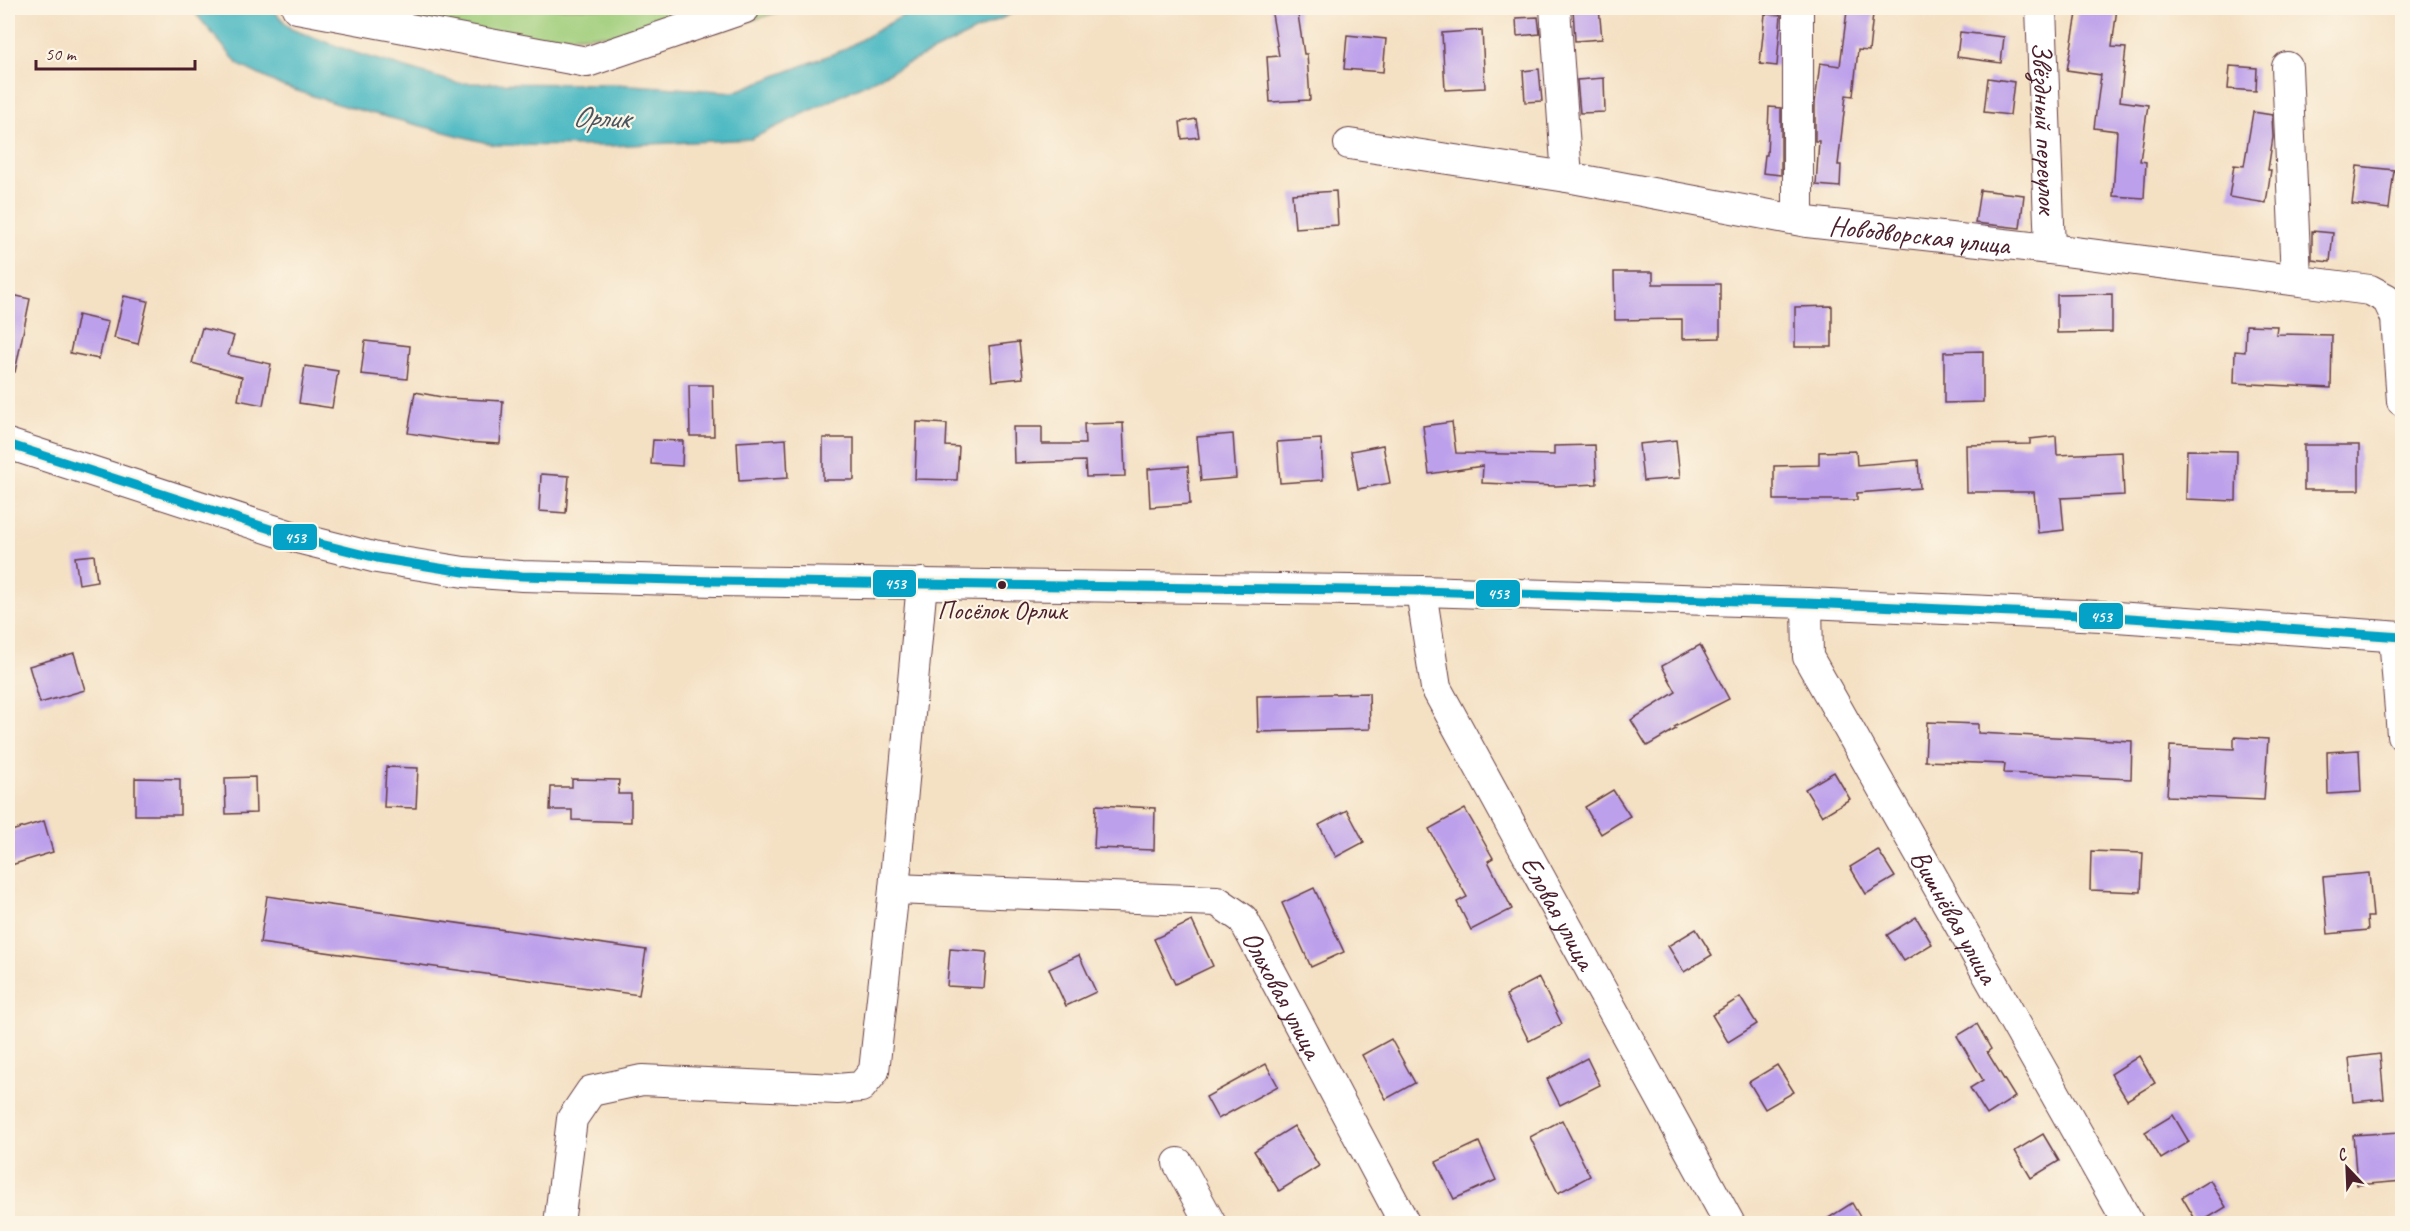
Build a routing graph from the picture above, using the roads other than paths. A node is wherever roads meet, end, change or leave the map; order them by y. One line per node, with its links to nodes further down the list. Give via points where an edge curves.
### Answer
1 (297, 8): 2 (street, via 587,62)
2 (745, 8)
3 (1555, 8): 8 (street)
4 (1798, 8): 9 (street)
5 (2041, 8): 10 (street, Звёздный переулок)
6 (2287, 67): 11 (street)
7 (1349, 144): 8 (street, Новодворская улица)
8 (1567, 177): 9 (street, Новодворская улица)
9 (1798, 220): 10 (street, Новодворская улица)
10 (2050, 249): 11 (street, Новодворская улица)
11 (2296, 279): 12 (street, Новодворская улица, via 2370,290 2387,299 2396,318)
12 (2403, 401)
13 (8, 444): 14 (street, via 301,539 422,566 522,576)
14 (922, 583): 15 (street); 19 (street)
15 (1421, 591): 16 (street); 24 (street, Еловая улица, via 1436,688)
16 (1807, 603): 17 (street, via 2102,616); 25 (street, Вишнёвая улица, via 1808,657)
17 (2398, 637): 18 (street)
18 (2403, 735)
19 (894, 889): 21 (street, via 874,1071 861,1087 642,1080 591,1091 572,1119); 23 (street, Ольховая улица, via 1217,901 1243,919)
20 (1178, 1162): 22 (street)
21 (559, 1224)
22 (1211, 1224)
23 (1405, 1224)
24 (1730, 1224)
25 (2129, 1224)

